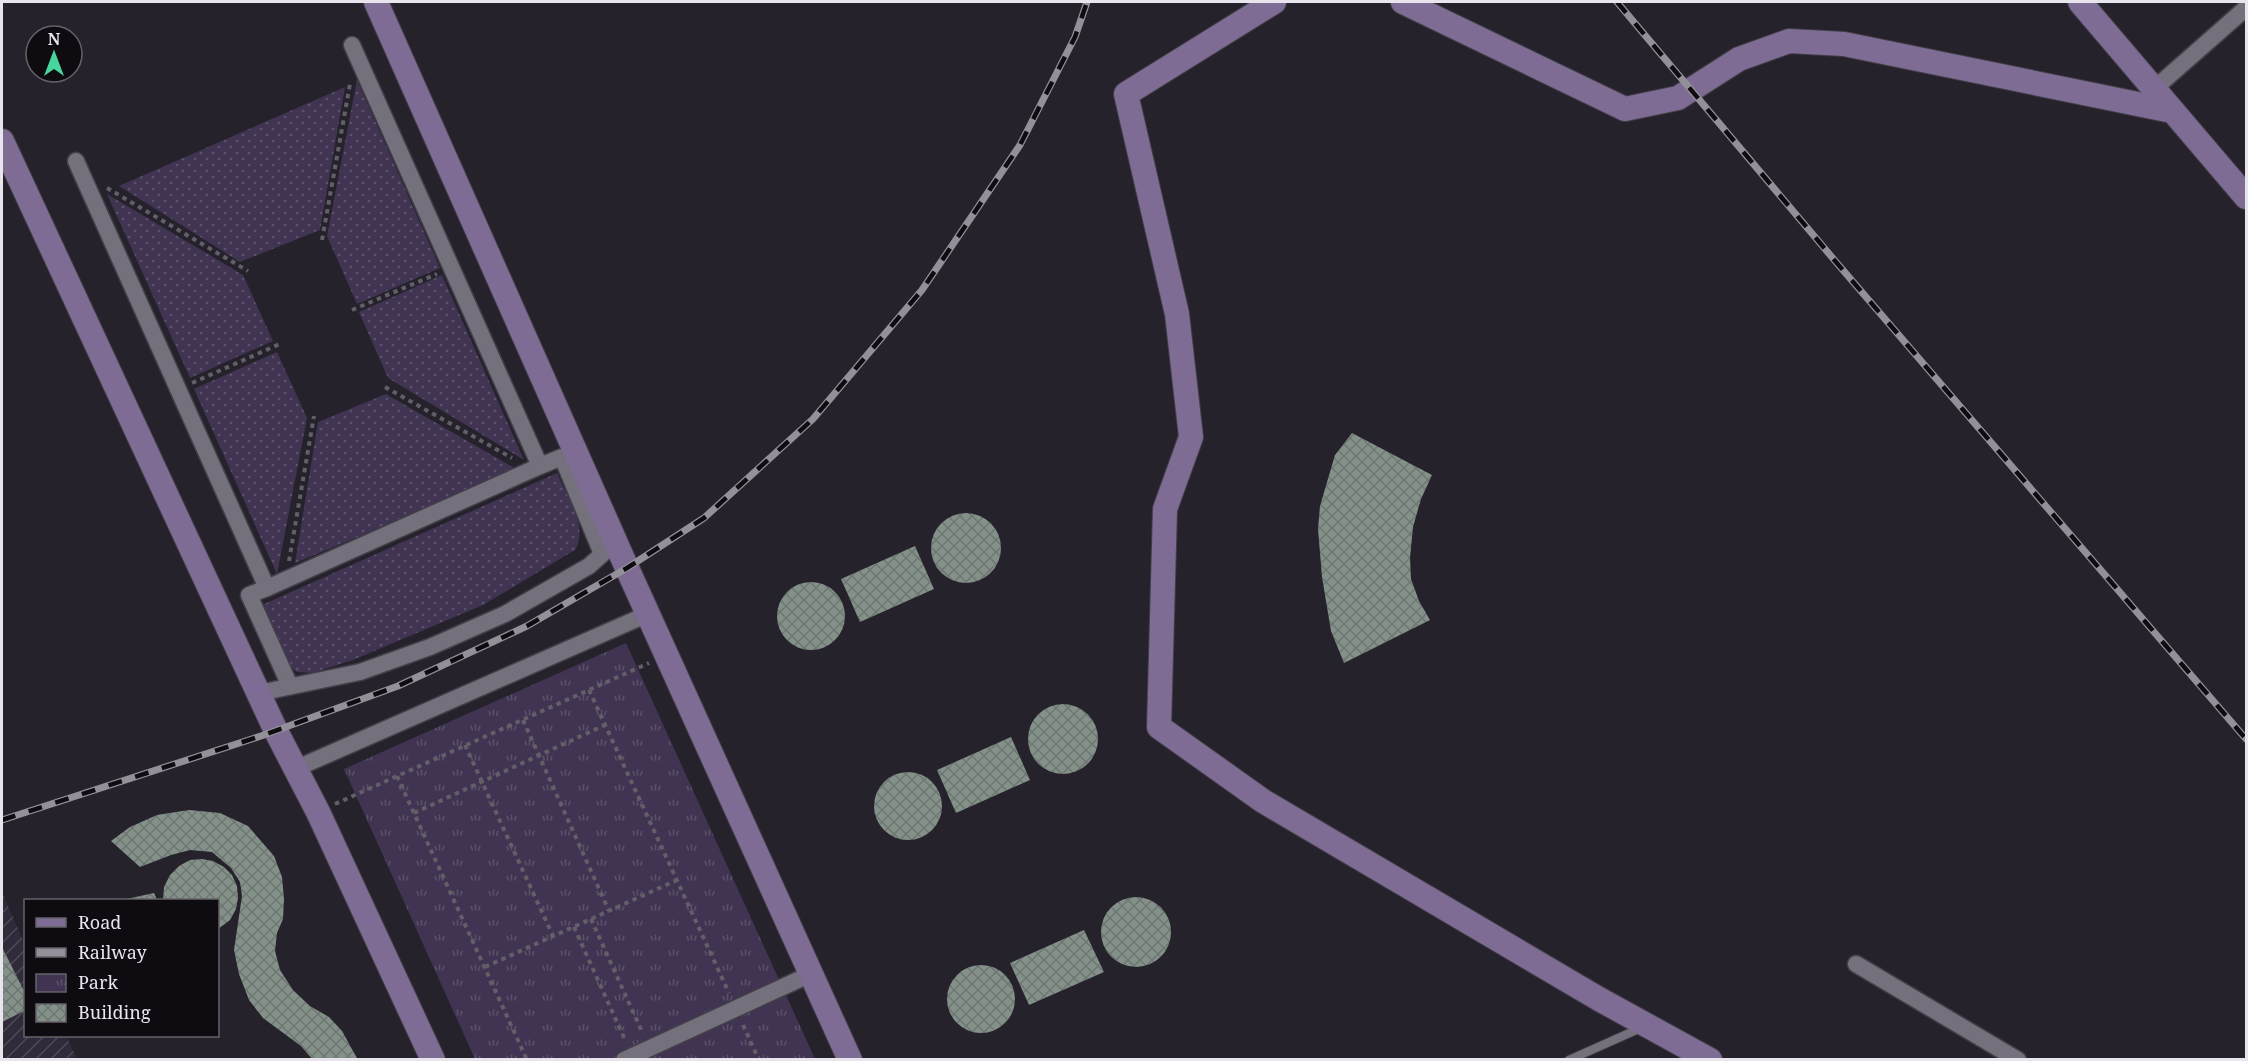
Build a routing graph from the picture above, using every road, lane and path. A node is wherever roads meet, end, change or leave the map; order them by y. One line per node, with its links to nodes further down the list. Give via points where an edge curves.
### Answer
1 (376, 2): 21 (street)
2 (1274, 2): 47 (street, via 1126,94 1177,314 1191,437 1165,509 1159,727 1263,801)
3 (1403, 2): 8 (street, via 1625,109 1678,98 1739,59 1790,41 1844,44)
4 (2080, 2): 7 (street)
5 (2247, 8): 7 (street)
6 (353, 50): 12 (path); 13 (street)
7 (2154, 89): 8 (street)
8 (2172, 111): 11 (street)
9 (2, 141): 28 (street)
10 (78, 167): 14 (path); 18 (street)
11 (2247, 197)
12 (322, 240)
13 (451, 268): 15 (path); 20 (street)
14 (248, 271)
15 (352, 309)
16 (282, 343): 18 (path)
17 (385, 387): 20 (path)
18 (178, 390): 23 (street)
19 (314, 416): 22 (path)
20 (536, 468): 21 (street, via 562,457); 22 (street)
21 (609, 548): 24 (street); 26 (street, via 589,566 505,614 430,647 360,672)
22 (286, 579): 23 (street)
23 (267, 588): 26 (street, via 249,595)
24 (648, 614): 25 (street); 33 (street)
25 (667, 655): 27 (path); 45 (street)
26 (290, 687): 28 (street)
27 (589, 690): 29 (path); 30 (path)
28 (259, 693): 33 (street)
29 (523, 720): 31 (path); 32 (path)
30 (605, 725): 32 (path); 38 (path)
31 (465, 745): 34 (path); 35 (path)
32 (539, 755): 35 (path); 39 (path)
33 (297, 768): 36 (street)
34 (397, 776): 36 (path); 37 (path)
35 (482, 782): 37 (path); 42 (path)
36 (318, 812): 50 (street)
37 (414, 813): 44 (path)
38 (677, 880): 39 (path); 46 (path)
39 (609, 911): 40 (path)
40 (591, 919): 41 (path); 48 (path)
41 (574, 927): 42 (path); 49 (path)
42 (553, 936): 44 (path)
43 (1856, 964): 56 (street)
44 (485, 968): 51 (path)
45 (811, 974): 46 (street); 53 (street)
46 (736, 1009): 48 (street); 52 (path)
47 (1648, 1025): 54 (lane); 55 (street)
48 (649, 1048): 49 (street)
49 (628, 1058)
50 (433, 1059)
51 (527, 1059)
52 (759, 1059)
53 (850, 1059)
54 (1569, 1059)
55 (1710, 1059)
56 (2018, 1059)

